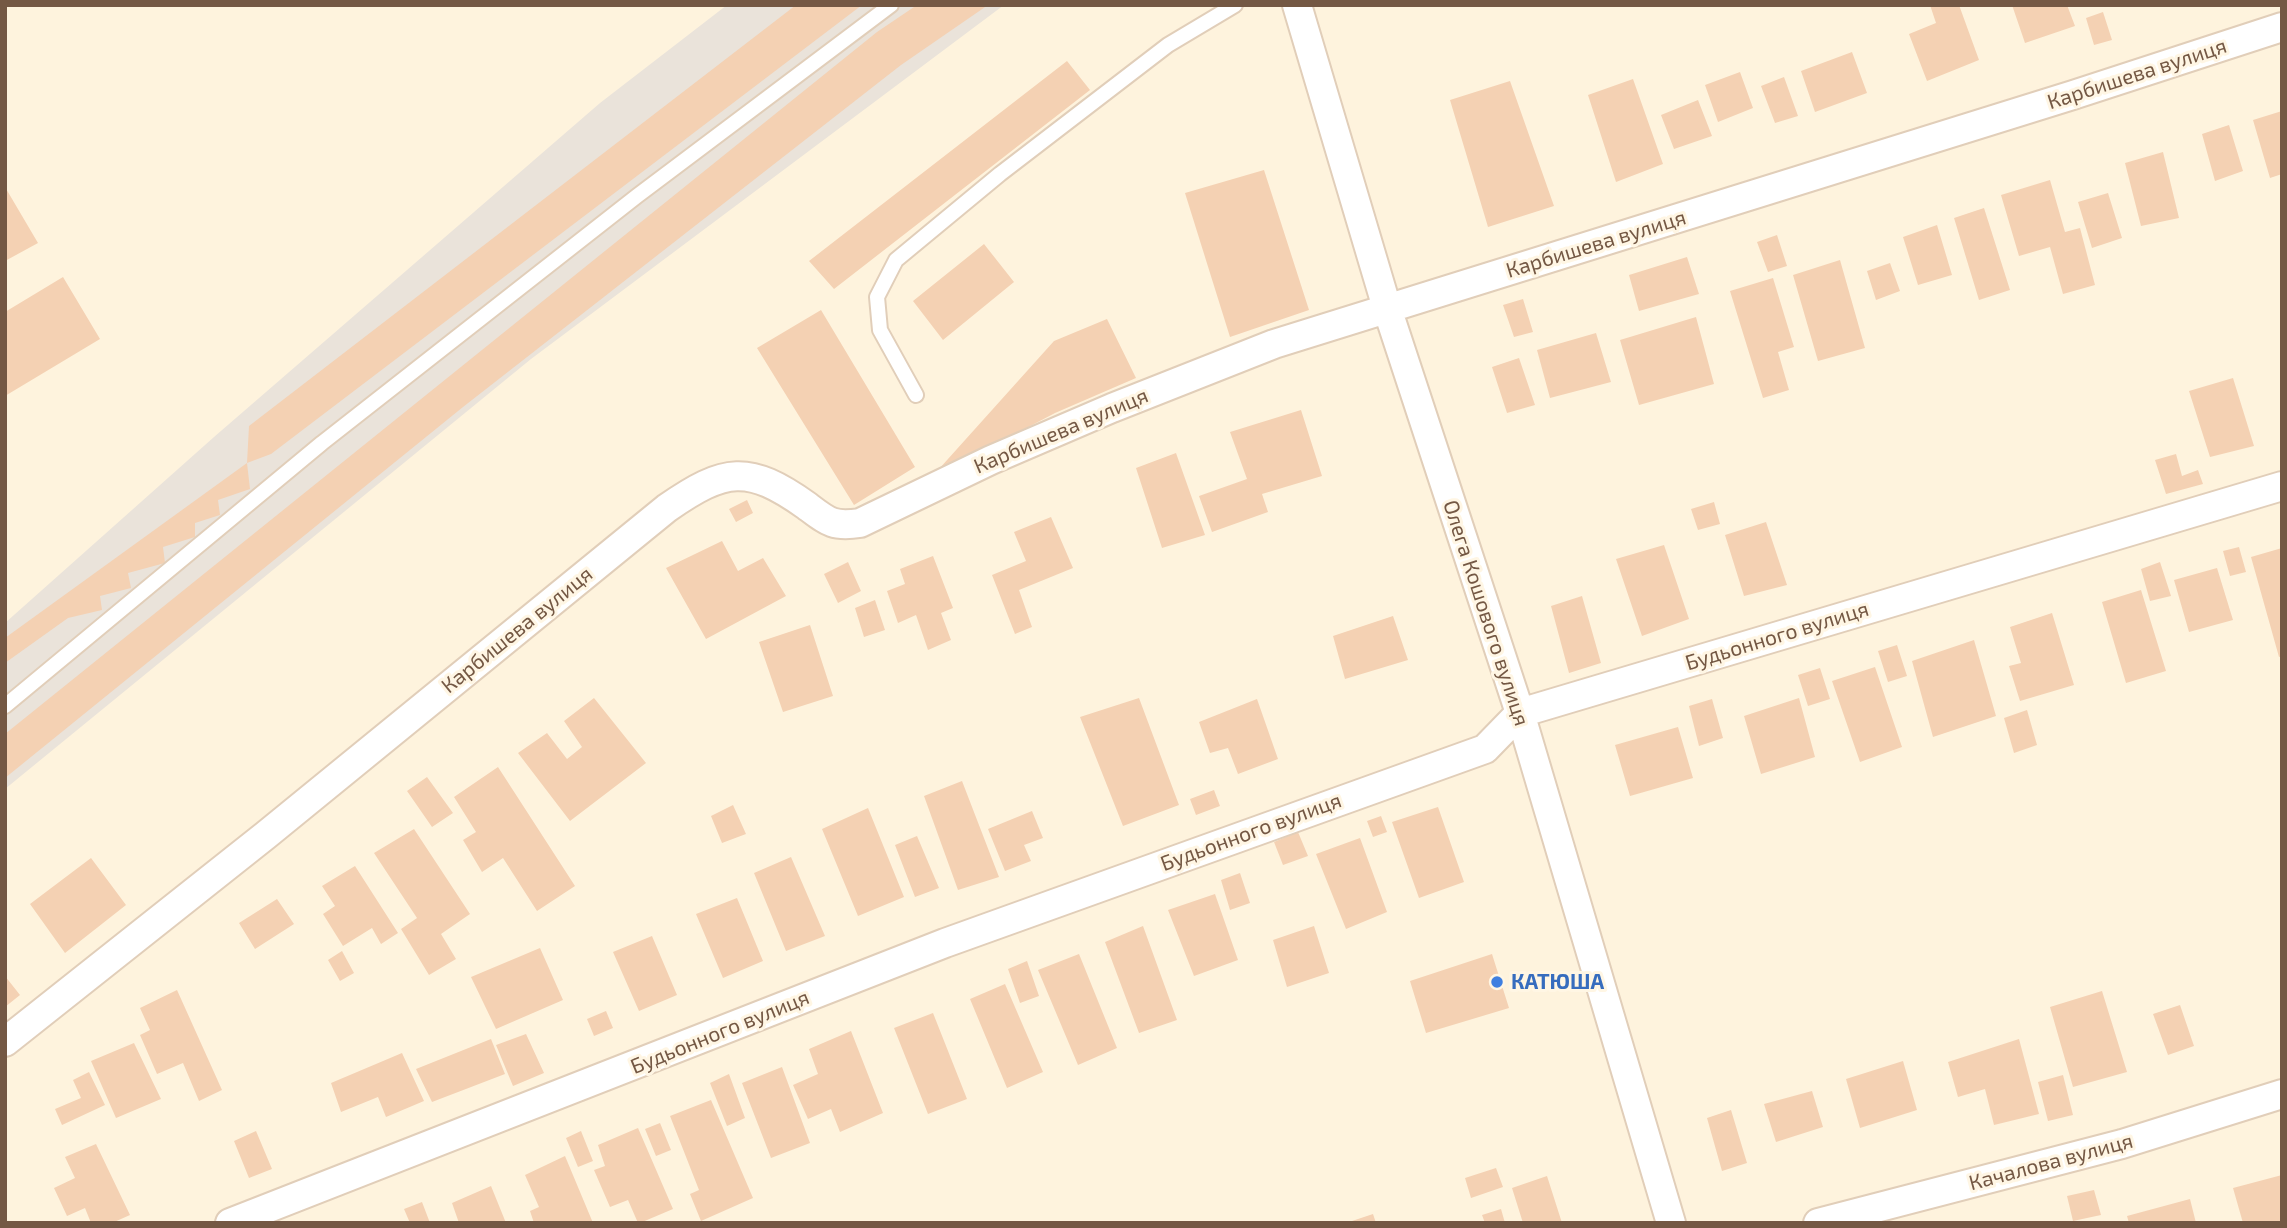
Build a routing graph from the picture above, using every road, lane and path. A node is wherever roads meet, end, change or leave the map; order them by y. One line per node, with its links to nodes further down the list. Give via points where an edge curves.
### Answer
1 (891, 5): 8 (lane, via 322,443)
2 (1235, 5): 6 (lane, via 1157,53 896,260 877,298 880,330)
3 (1297, 5): 5 (street, Олега Кошового вулиця)
4 (2282, 27): 5 (street, Карбишева вулиця)
5 (1387, 309): 9 (street, Олега Кошового вулиця); 10 (street, Карбишева вулиця, via 1274,344 1125,403 860,523 840,526 824,520 783,490 753,478 722,477 695,488)
6 (916, 395)
7 (2282, 486): 9 (street, Будьонного вулиця)
8 (5, 705)
9 (1520, 713): 12 (street, Будьонного вулиця, via 1485,749 945,943); 13 (street, Олега Кошового вулиця)
10 (5, 1042)
11 (2282, 1094): 14 (street, Качалова вулиця, via 2122,1144)
12 (230, 1223)
13 (1671, 1223)
14 (1818, 1223)

